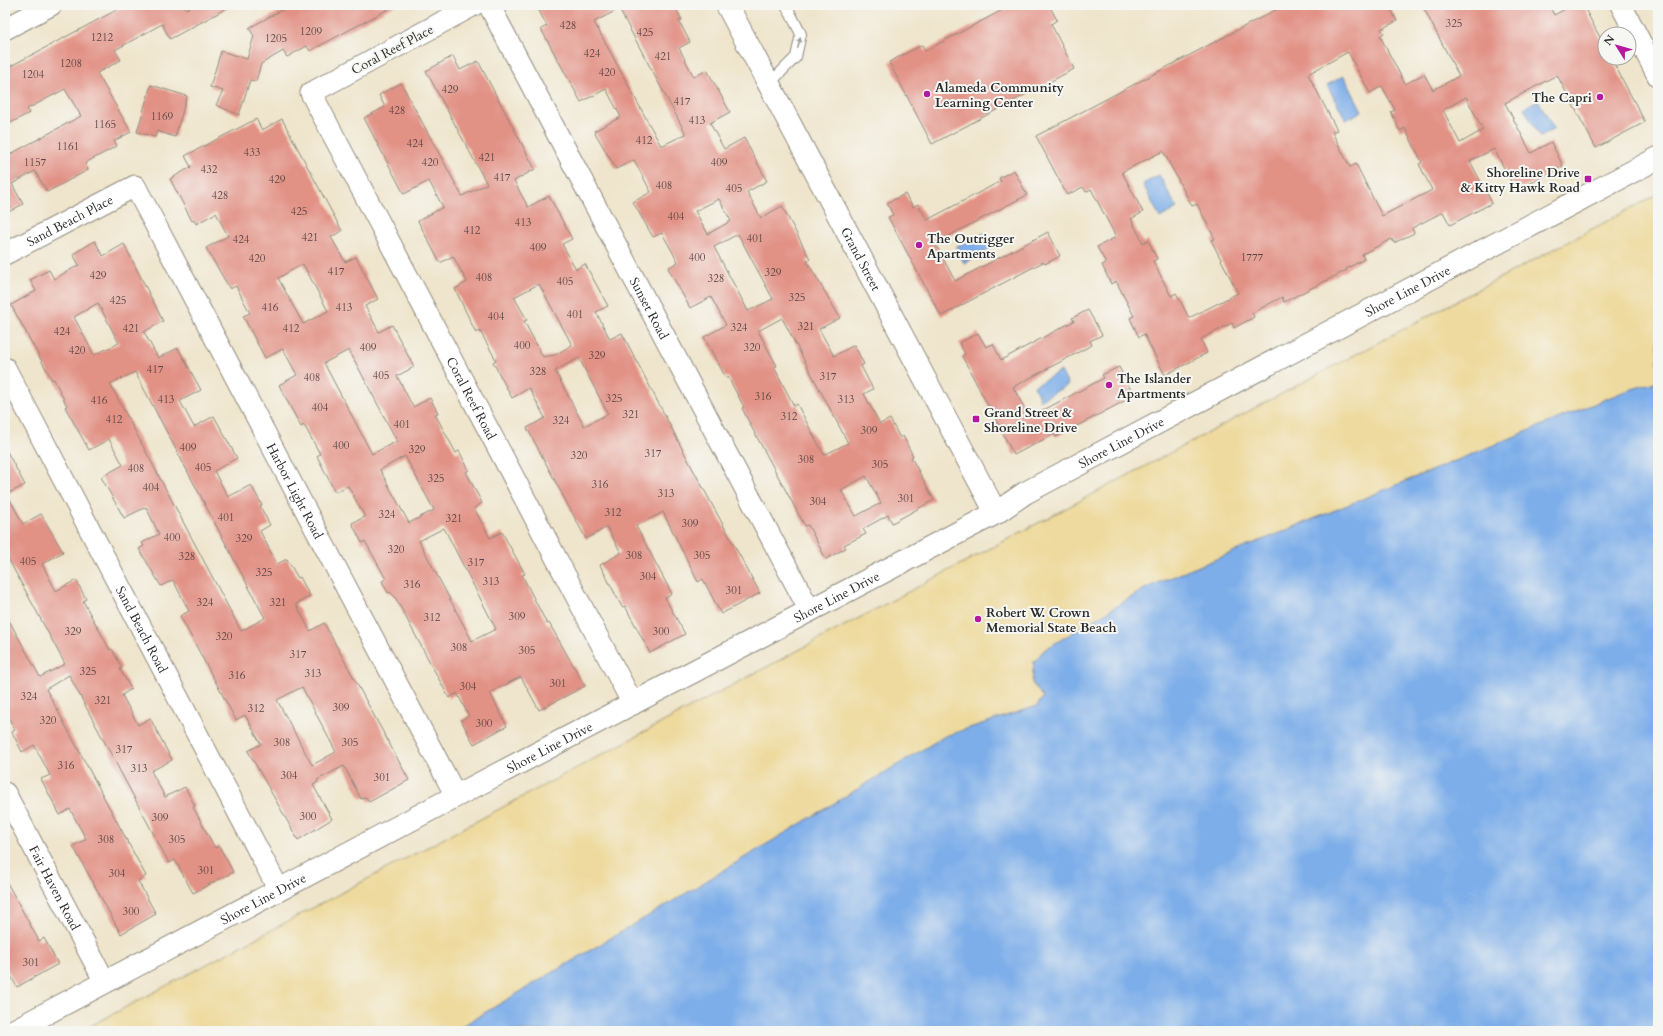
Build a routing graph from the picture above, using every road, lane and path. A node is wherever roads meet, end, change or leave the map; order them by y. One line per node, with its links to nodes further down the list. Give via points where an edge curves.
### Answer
1 (51, 5): 7 (street)
2 (474, 5): 10 (street, Coral Reef Place)
3 (489, 5): 16 (street, Sunset Road)
4 (727, 5): 9 (street, Grand Street)
5 (786, 5): 9 (lane, one-way to 5, via 796,57 801,34)
6 (1621, 5): 8 (street)
7 (5, 30)
8 (1658, 76)
9 (769, 84): 15 (street, Grand Street)
10 (311, 93): 17 (street, Coral Reef Road)
11 (1658, 158): 15 (street, Shore Line Drive, via 1032,490)
12 (135, 186): 13 (street, Sand Beach Place); 19 (street, Harbor Light Road)
13 (5, 254)
14 (5, 368): 20 (street, Sand Beach Road)
15 (996, 513): 16 (street, Shore Line Drive)
16 (810, 611): 17 (street, Shore Line Drive)
17 (633, 704): 19 (street, Shore Line Drive)
18 (5, 793): 21 (street, Fair Haven Road)
19 (456, 796): 20 (street, Shore Line Drive)
20 (279, 890): 21 (street, Shore Line Drive)
21 (105, 982): 22 (street, Shore Line Drive)
22 (13, 1031)

